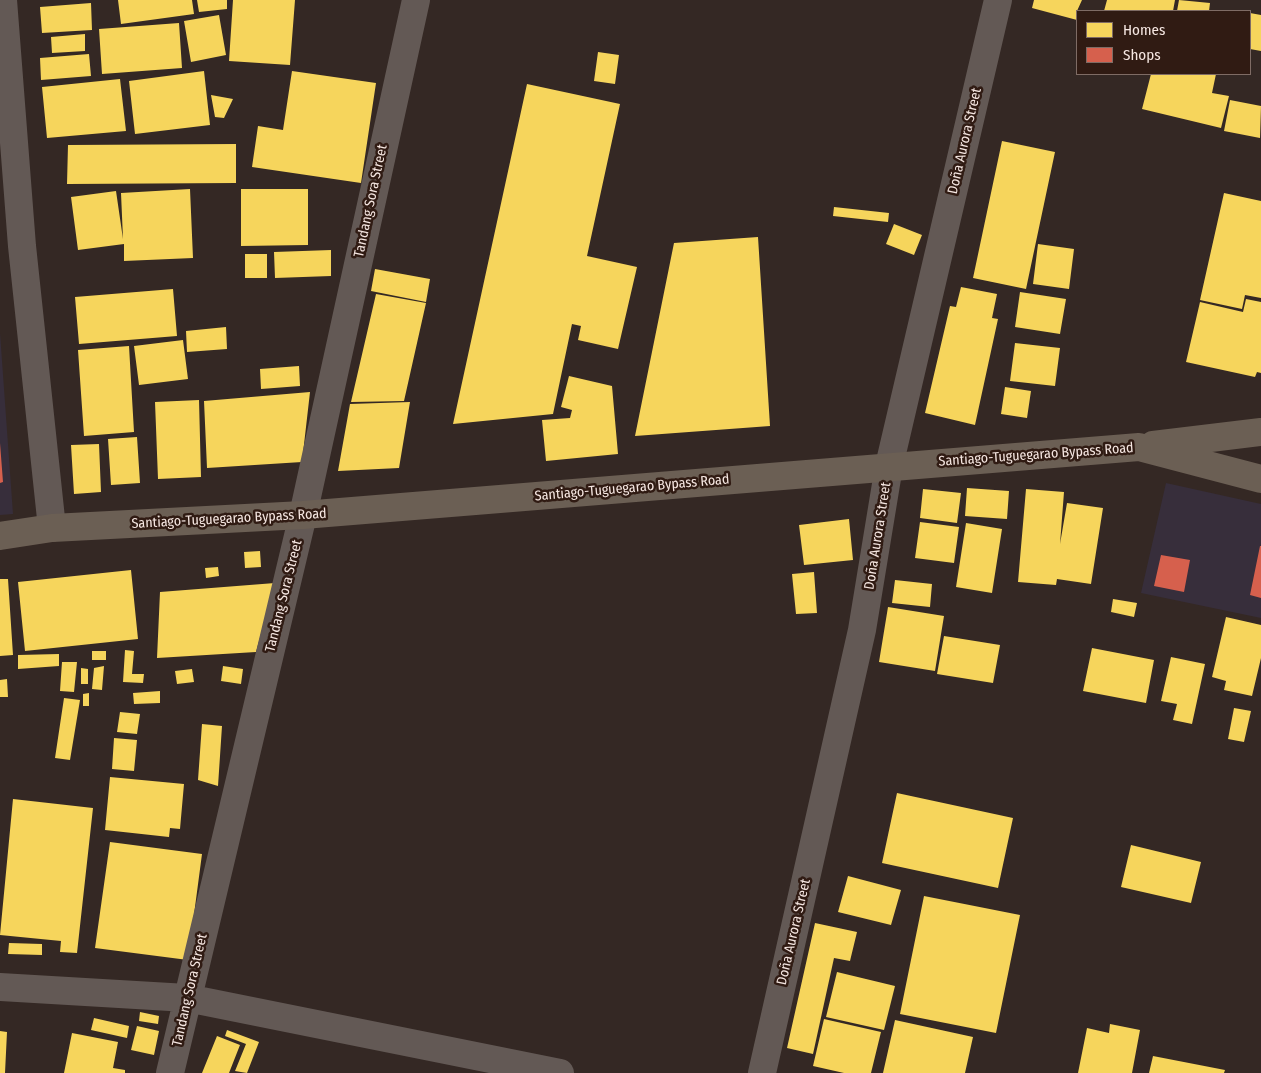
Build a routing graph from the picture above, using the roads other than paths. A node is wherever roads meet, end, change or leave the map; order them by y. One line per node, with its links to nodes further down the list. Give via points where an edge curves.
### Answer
1 (3, 0): 9 (street, via 22,246)
2 (416, 0): 8 (street, Tandang Sora Street)
3 (998, 0): 6 (street, Doña Aurora Street)
4 (1261, 432): 5 (highway)
5 (1140, 447): 6 (highway, Santiago-Tuguegarao Bypass Road); 7 (highway, Santiago-Tuguegarao Bypass Road)
6 (889, 466): 8 (highway, Santiago-Tuguegarao Bypass Road); 15 (street, Doña Aurora Street, via 862,630)
7 (1261, 479)
8 (303, 515): 9 (highway, Santiago-Tuguegarao Bypass Road); 12 (street, Tandang Sora Street)
9 (52, 528): 10 (highway, Santiago-Tuguegarao Bypass Road)
10 (0, 536)
11 (0, 987): 12 (street)
12 (187, 998): 13 (street, Tandang Sora Street); 14 (street)
13 (170, 1073)
14 (560, 1073)
15 (762, 1073)

